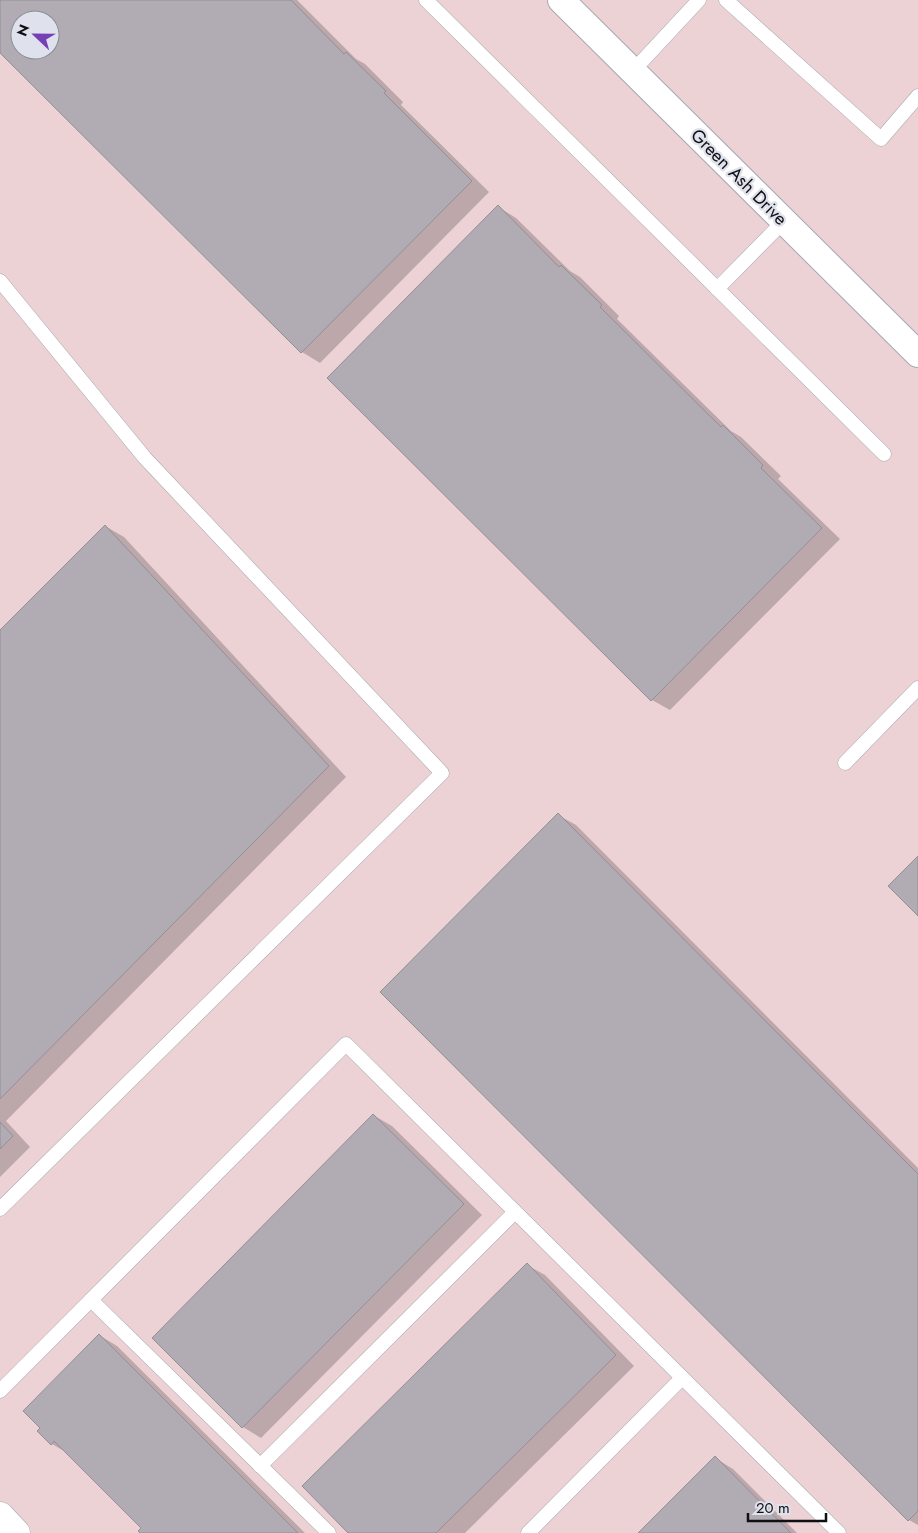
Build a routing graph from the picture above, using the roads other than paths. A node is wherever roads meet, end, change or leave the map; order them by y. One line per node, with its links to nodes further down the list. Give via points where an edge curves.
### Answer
1 (561, 0): 5 (street, Green Ash Drive)
2 (699, 0): 5 (lane)
3 (726, 0): 6 (lane, via 881,138)
4 (429, 1): 9 (lane)
5 (633, 72): 7 (street, Green Ash Drive)
6 (918, 96)
7 (784, 221): 9 (lane); 10 (street, Green Ash Drive)
8 (0, 281): 14 (lane, via 145,458 442,773)
9 (717, 289): 11 (lane)
10 (918, 354)
11 (884, 454)
12 (918, 688): 13 (lane)
13 (845, 763)
14 (0, 1209)
15 (515, 1212): 16 (lane, via 346,1044); 17 (lane); 19 (lane)
16 (91, 1300): 18 (lane); 19 (lane)
17 (682, 1378): 23 (lane); 24 (lane)
18 (0, 1392)
19 (260, 1466): 22 (lane)
20 (0, 1516): 21 (street)
21 (16, 1533)
22 (330, 1533)
23 (528, 1533)
24 (839, 1533)

